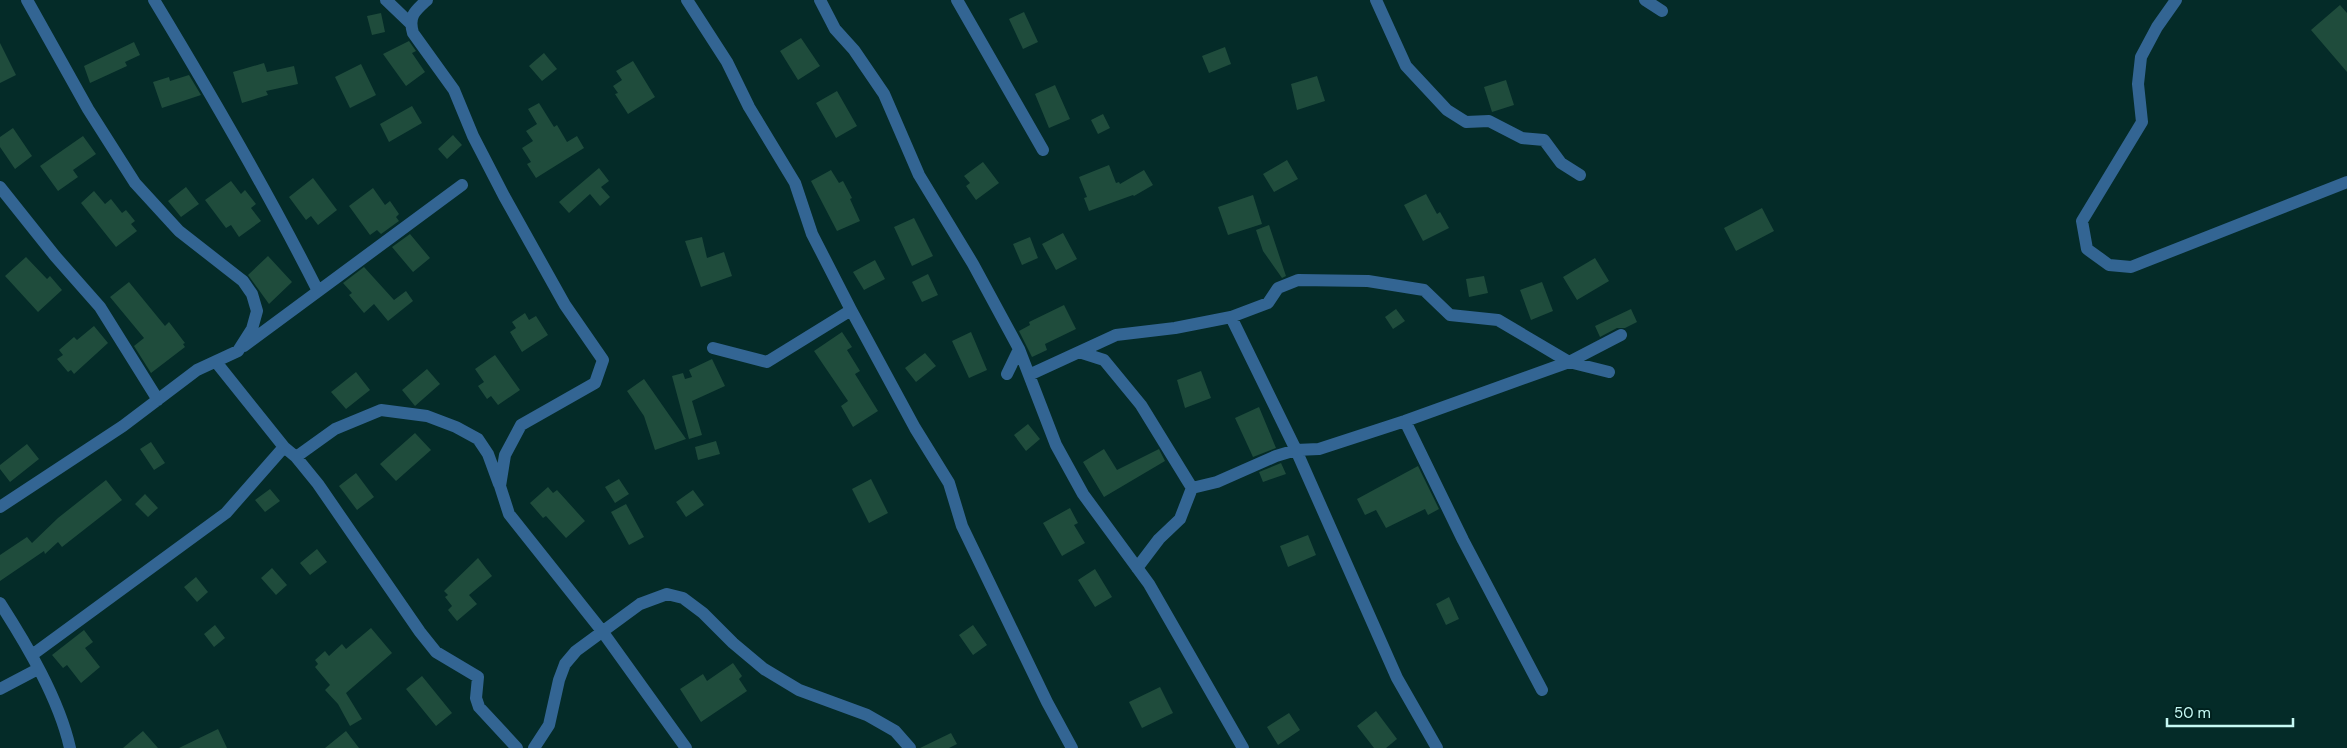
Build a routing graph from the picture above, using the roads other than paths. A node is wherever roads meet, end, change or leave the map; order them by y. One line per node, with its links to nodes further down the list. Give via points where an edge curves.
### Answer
1 (27, 0): 24 (street, via 88,109 136,183 179,231 231,271 252,294 257,311 252,328)
2 (154, 0): 18 (street, via 221,112)
3 (386, 0): 12 (street)
4 (427, 0): 12 (street, via 411,14)
5 (687, 0): 19 (street, via 727,62 749,108 795,183 812,234)
6 (820, 0): 23 (street, via 835,29 854,50 884,94 919,175 973,264)
7 (957, 0): 13 (street)
8 (1376, 0): 14 (street, via 1406,66 1447,110 1466,122 1489,121 1522,138 1544,140 1561,163)
9 (1645, 0): 11 (street)
10 (2176, 0): 15 (street, via 2141,57 2138,84 2142,122 2082,221 2087,249 2108,265 2131,267)
11 (1662, 11)
12 (410, 23): 37 (street, via 413,33 454,90 473,136 565,305 603,360 595,383 521,426 505,455 500,486)
13 (1043, 150)
14 (1580, 175)
15 (2347, 182)
16 (462, 185): 18 (street)
17 (0, 187): 31 (street, via 100,307)
18 (318, 291): 24 (street)
19 (850, 308): 22 (street, via 767,362); 51 (street, via 915,428 949,483 962,526)
20 (1230, 317): 25 (street, via 1116,335); 27 (street, via 1268,303 1278,288 1298,280 1368,281 1424,290 1450,315 1498,320); 34 (street)
21 (1621, 335): 27 (street)
22 (713, 348)
23 (1019, 350): 29 (street); 30 (street)
24 (238, 351): 26 (street)
25 (1079, 352): 30 (street); 36 (street, via 1104,360 1141,405)
26 (216, 362): 31 (street, via 197,370); 33 (street)
27 (1568, 362): 28 (street); 32 (street)
28 (1610, 372)
29 (1007, 374)
30 (1029, 375): 39 (street, via 1056,445 1083,494)
31 (158, 400): 38 (street)
32 (1405, 421): 34 (street, via 1319,449); 45 (street)
33 (284, 447): 35 (street); 42 (street, via 226,513)
34 (1296, 450): 36 (street, via 1217,482); 53 (street, via 1397,678)
35 (296, 458): 37 (street, via 335,429 381,410 427,416 478,439 488,454); 47 (street, via 318,484 436,652 478,677 476,698 479,707)
36 (1192, 488): 39 (street, via 1180,518)
37 (503, 495): 41 (street, via 509,514)
38 (0, 508)
39 (1137, 568): 52 (street, via 1154,592)
40 (0, 603): 42 (street)
41 (602, 631): 48 (street, via 565,664 549,725); 49 (street); 50 (street, via 640,604 667,594 683,598 764,668 800,690 867,715 895,731)
42 (32, 655): 43 (street)
43 (38, 669): 44 (street); 46 (street, via 66,730)
44 (0, 690)
45 (1542, 690)
46 (70, 748)
47 (516, 748)
48 (534, 748)
49 (686, 748)
50 (910, 748)
51 (1072, 748)
52 (1242, 748)
53 (1437, 748)

